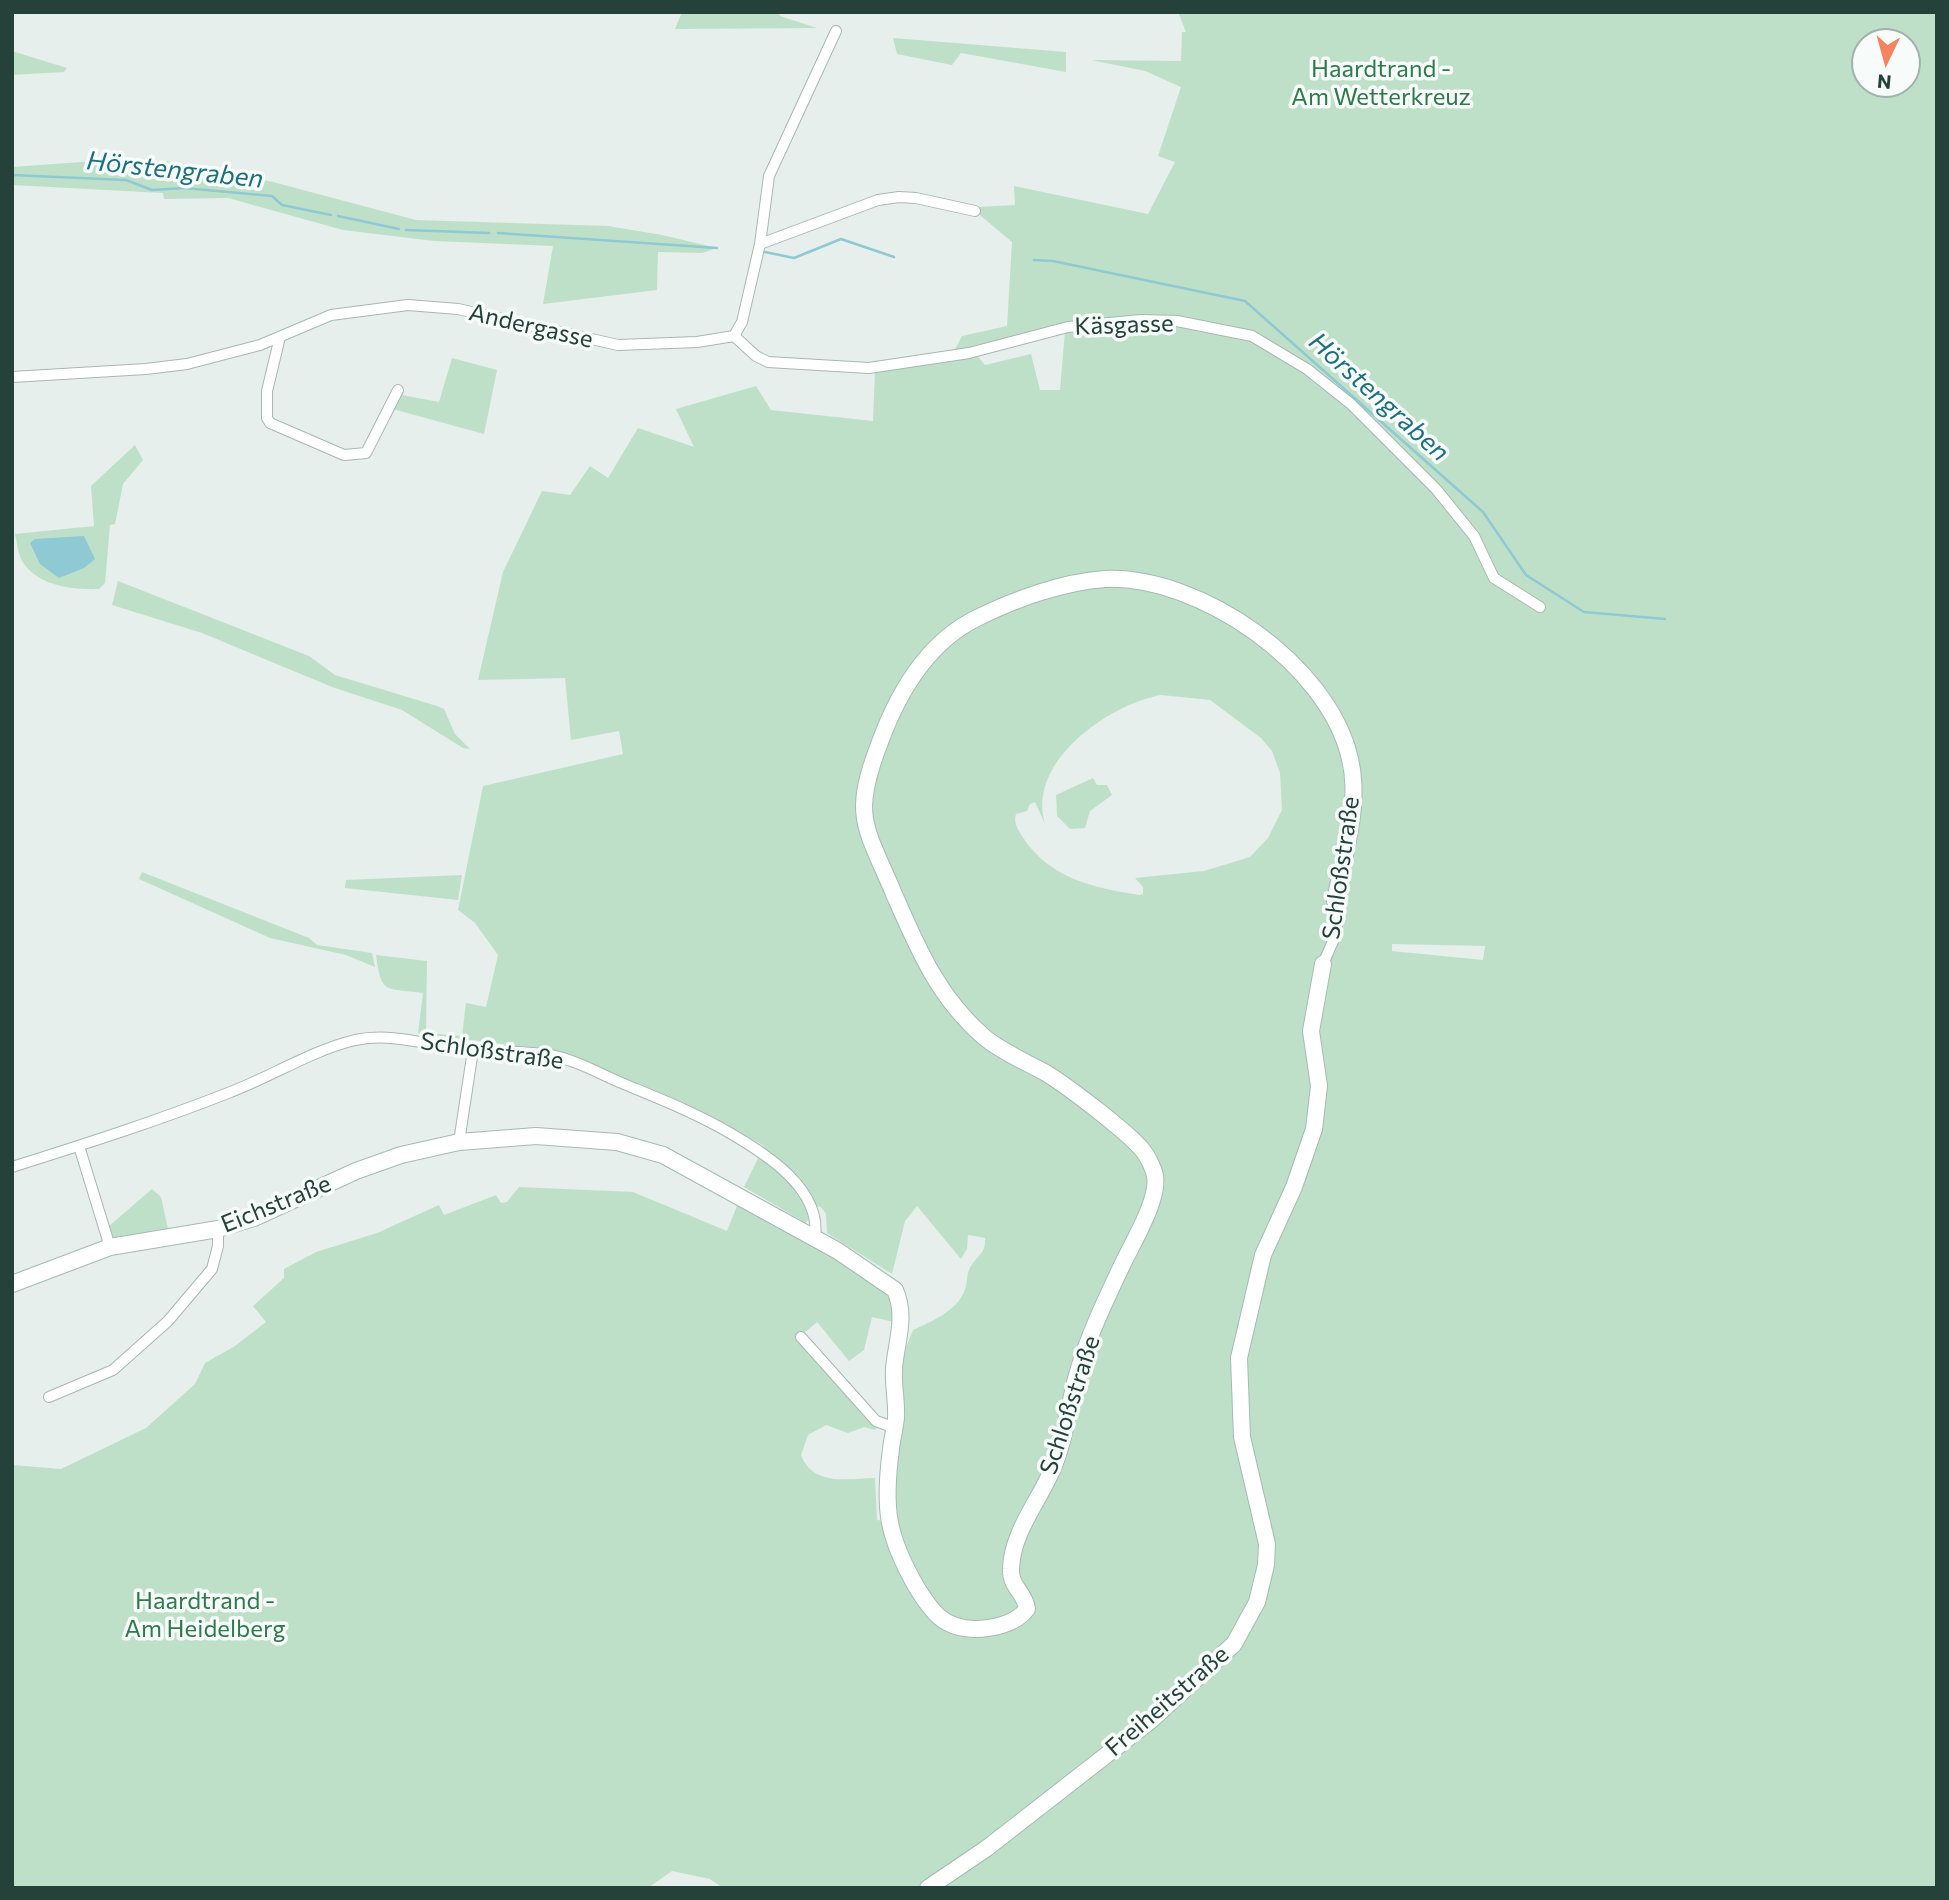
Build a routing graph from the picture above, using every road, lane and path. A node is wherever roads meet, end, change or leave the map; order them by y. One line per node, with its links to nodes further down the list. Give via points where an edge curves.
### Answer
1 (836, 31): 3 (street, via 769,176)
2 (975, 211): 3 (street, via 916,198 878,200)
3 (760, 244): 4 (street, via 742,322)
4 (734, 336): 5 (street, Andergasse, via 618,345 458,309 408,305 331,314); 8 (street, Käsgasse, via 768,362 869,368 1110,322 1177,321 1252,336 1307,369 1351,404 1436,489 1474,536 1494,578)
5 (280, 337): 6 (street, Andergasse, via 238,352 164,367); 7 (street, via 267,391 267,418 306,439 344,455 366,453)
6 (12, 377)
7 (398, 390)
8 (1540, 607)
9 (1335, 901): 10 (street, Schloßstraße, via 1337,932); 21 (street, Schloßstraße, via 1352,818 1353,777 1345,742 1327,706 1295,667 1240,622 1204,601 1139,581 1104,579 1069,585 967,623 909,678 876,752 865,785 863,813 868,837 919,955 952,1003 988,1040 1052,1077 1114,1125 1145,1152 1156,1178 1150,1207 1078,1370 1056,1462 1020,1531 1011,1576 1026,1601 1023,1615 994,1626 965,1628 944,1622 928,1608 903,1566 890,1531 887,1513)
10 (1326, 957): 22 (street, Freiheitstraße, via 1311,1031 1318,1110 1294,1187 1263,1255 1239,1358 1242,1437 1267,1544 1257,1602 1234,1644 1150,1721 987,1848)
11 (473, 1050): 12 (street); 13 (street, Schloßstraße, via 399,1038 358,1040 302,1058 226,1094); 16 (street, Schloßstraße, via 568,1060 708,1120 774,1160 807,1201)
12 (459, 1142): 15 (street, Eichstraße, via 380,1161 271,1212); 16 (street, Eichstraße, via 570,1136 638,1148 693,1169)
13 (79, 1146): 14 (street, Schloßstraße); 17 (street)
14 (12, 1167)
15 (218, 1229): 17 (street, Eichstraße); 20 (street, via 212,1269 168,1321 113,1370)
16 (815, 1238): 21 (street, Schloßstraße, via 883,1280 899,1299 902,1321 894,1367)
17 (110, 1247): 18 (street, Eichstraße)
18 (12, 1284)
19 (801, 1337): 21 (street, via 876,1421)
20 (49, 1397)
21 (895, 1428)
22 (928, 1888)

